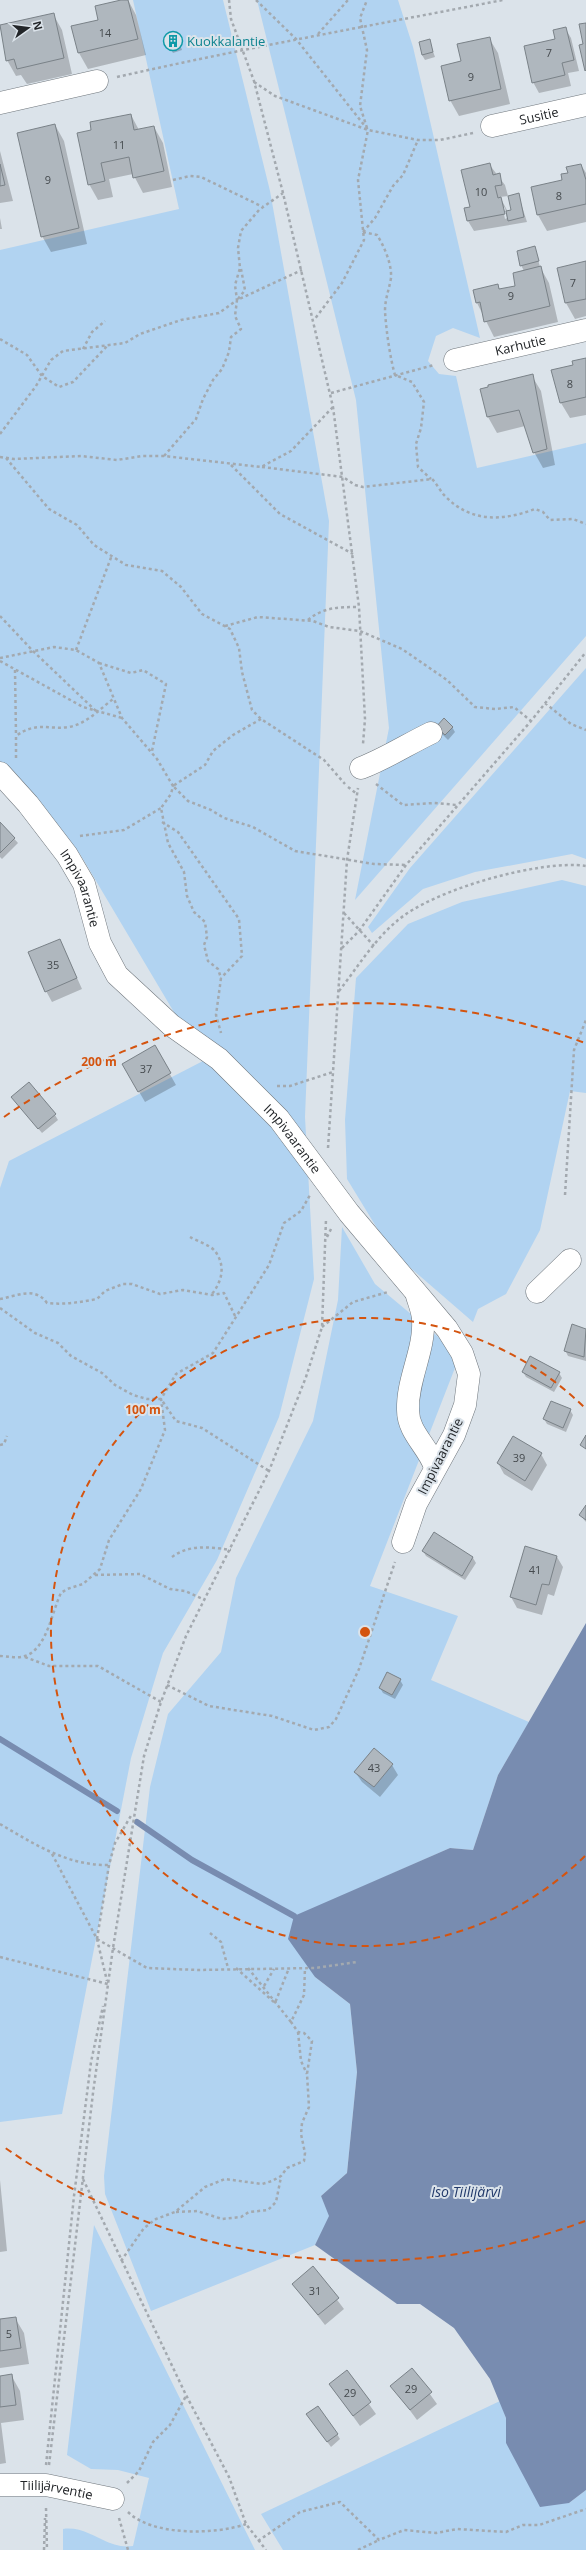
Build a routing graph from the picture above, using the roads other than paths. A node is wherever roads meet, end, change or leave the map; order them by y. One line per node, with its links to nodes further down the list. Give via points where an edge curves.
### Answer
1 (97, 81): 2 (street)
2 (0, 103)
3 (586, 105): 4 (street, Susitie)
4 (492, 126)
5 (586, 330): 6 (street, Karhutie)
6 (455, 360)
7 (431, 733): 8 (street, via 377,762)
8 (367, 775)
9 (5, 778): 11 (street, Impivaarantie, via 50,832 84,884 100,942 117,975 171,1026 219,1059 249,1086 279,1119 326,1182)
10 (570, 1260): 12 (street)
11 (413, 1289): 13 (street, via 424,1319 410,1381 408,1411 413,1433 432,1458); 13 (street, Impivaarantie, via 462,1352 468,1374 462,1413 454,1435)
12 (536, 1292)
13 (434, 1467): 14 (street, Impivaarantie, via 416,1504)
14 (403, 1542)
15 (0, 2485): 16 (street, Tiilijärventie, via 46,2485)
16 (113, 2499)

